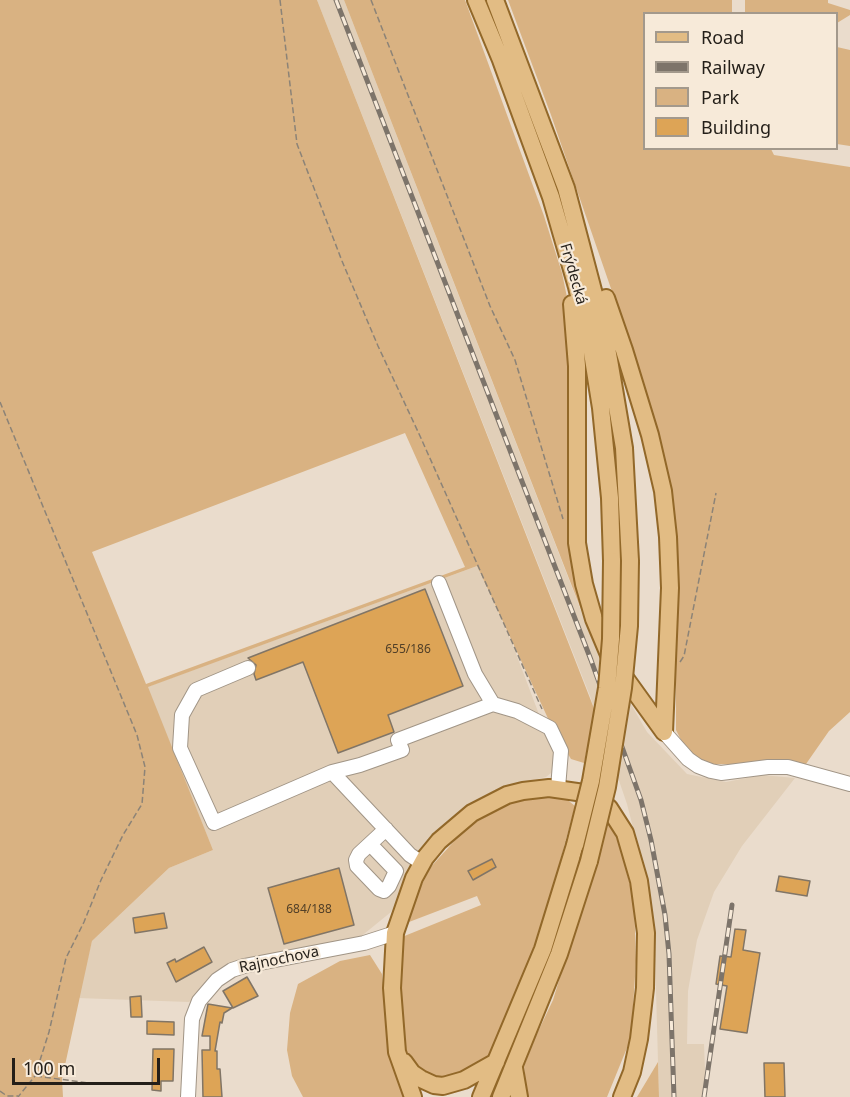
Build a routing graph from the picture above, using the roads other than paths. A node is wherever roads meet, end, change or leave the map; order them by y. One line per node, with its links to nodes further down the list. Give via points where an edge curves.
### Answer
1 (477, 0): 4 (main road, Frýdecká)
2 (495, 0): 3 (main road, Frýdecká)
3 (566, 188): 8 (main road, via 624,350 660,473 670,588); 18 (main road, Frýdecká, bridge, via 612,364 624,448 629,626 607,787 589,861 559,954)
4 (550, 197): 8 (main road, via 574,314 578,554 590,607 607,651); 17 (main road, Frýdecká, bridge, via 590,340 601,408 610,498 611,627 607,688 575,845 543,949)
5 (439, 583): 7 (street, via 475,674)
6 (248, 668): 9 (street, via 196,690 182,715 180,748 214,823)
7 (492, 704): 9 (street, via 398,740 402,750); 11 (street, via 537,719 550,728 561,751)
8 (664, 732): 10 (street, via 688,759 711,771 788,767)
9 (332, 772): 12 (street)
10 (850, 784)
11 (558, 788): 14 (main road, via 518,792 482,807 449,831); 24 (main road, via 591,796 609,808 625,833 639,881 646,933 644,998 633,1064)
12 (386, 830): 13 (street); 14 (street)
13 (370, 844)
14 (422, 863): 15 (main road)
15 (395, 933): 16 (main road, via 392,1000); 19 (street, Rajnochova, via 364,944 244,966 217,980 199,1001 192,1019)
16 (397, 1052): 17 (main road, via 417,1077 439,1086 464,1080); 20 (main road)
17 (496, 1062): 21 (main road, Frýdecká)
18 (514, 1065): 22 (main road, Frýdecká); 23 (main road)
19 (189, 1097)
20 (412, 1097)
21 (481, 1097)
22 (501, 1097)
23 (519, 1097)
24 (622, 1097)

